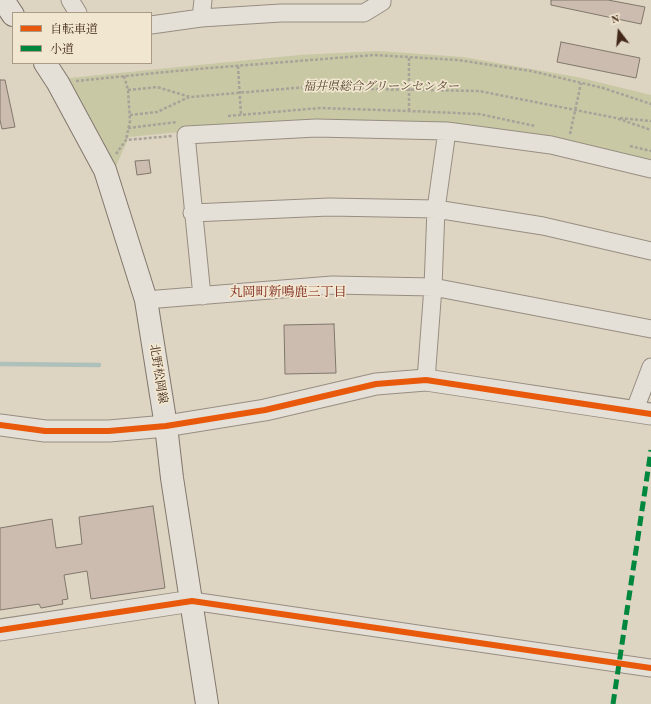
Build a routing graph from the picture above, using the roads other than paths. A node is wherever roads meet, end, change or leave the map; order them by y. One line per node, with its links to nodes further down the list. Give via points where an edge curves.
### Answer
1 (3, 0): 6 (main road)
2 (70, 0): 5 (street)
3 (203, 0): 7 (street)
4 (382, 0): 7 (street, via 364,13 281,13)
5 (77, 12)
6 (12, 14)
7 (201, 18): 8 (street)
8 (152, 25)
9 (46, 64): 17 (main road, 北野松岡線, via 105,170)
10 (447, 131): 11 (street, via 567,149); 12 (street); 13 (street, via 316,128 186,135)
11 (651, 169)
12 (436, 209): 13 (street, via 329,207); 14 (street, via 543,226); 15 (street)
13 (192, 213): 16 (street)
14 (651, 251)
15 (433, 287): 16 (street, via 332,285); 18 (street); 20 (street)
16 (202, 296): 17 (street)
17 (146, 300): 23 (main road, 北野松岡線)
18 (651, 329)
19 (651, 367): 21 (street)
20 (426, 380): 21 (street); 23 (street, via 376,384 265,410)
21 (642, 413)
22 (0, 424): 23 (street, via 45,431 109,431)
23 (166, 426): 24 (main road, 北野松岡線)
24 (192, 600): 25 (street); 26 (street); 27 (main road, 北野松岡線)
25 (0, 630)
26 (651, 668)
27 (207, 704)

